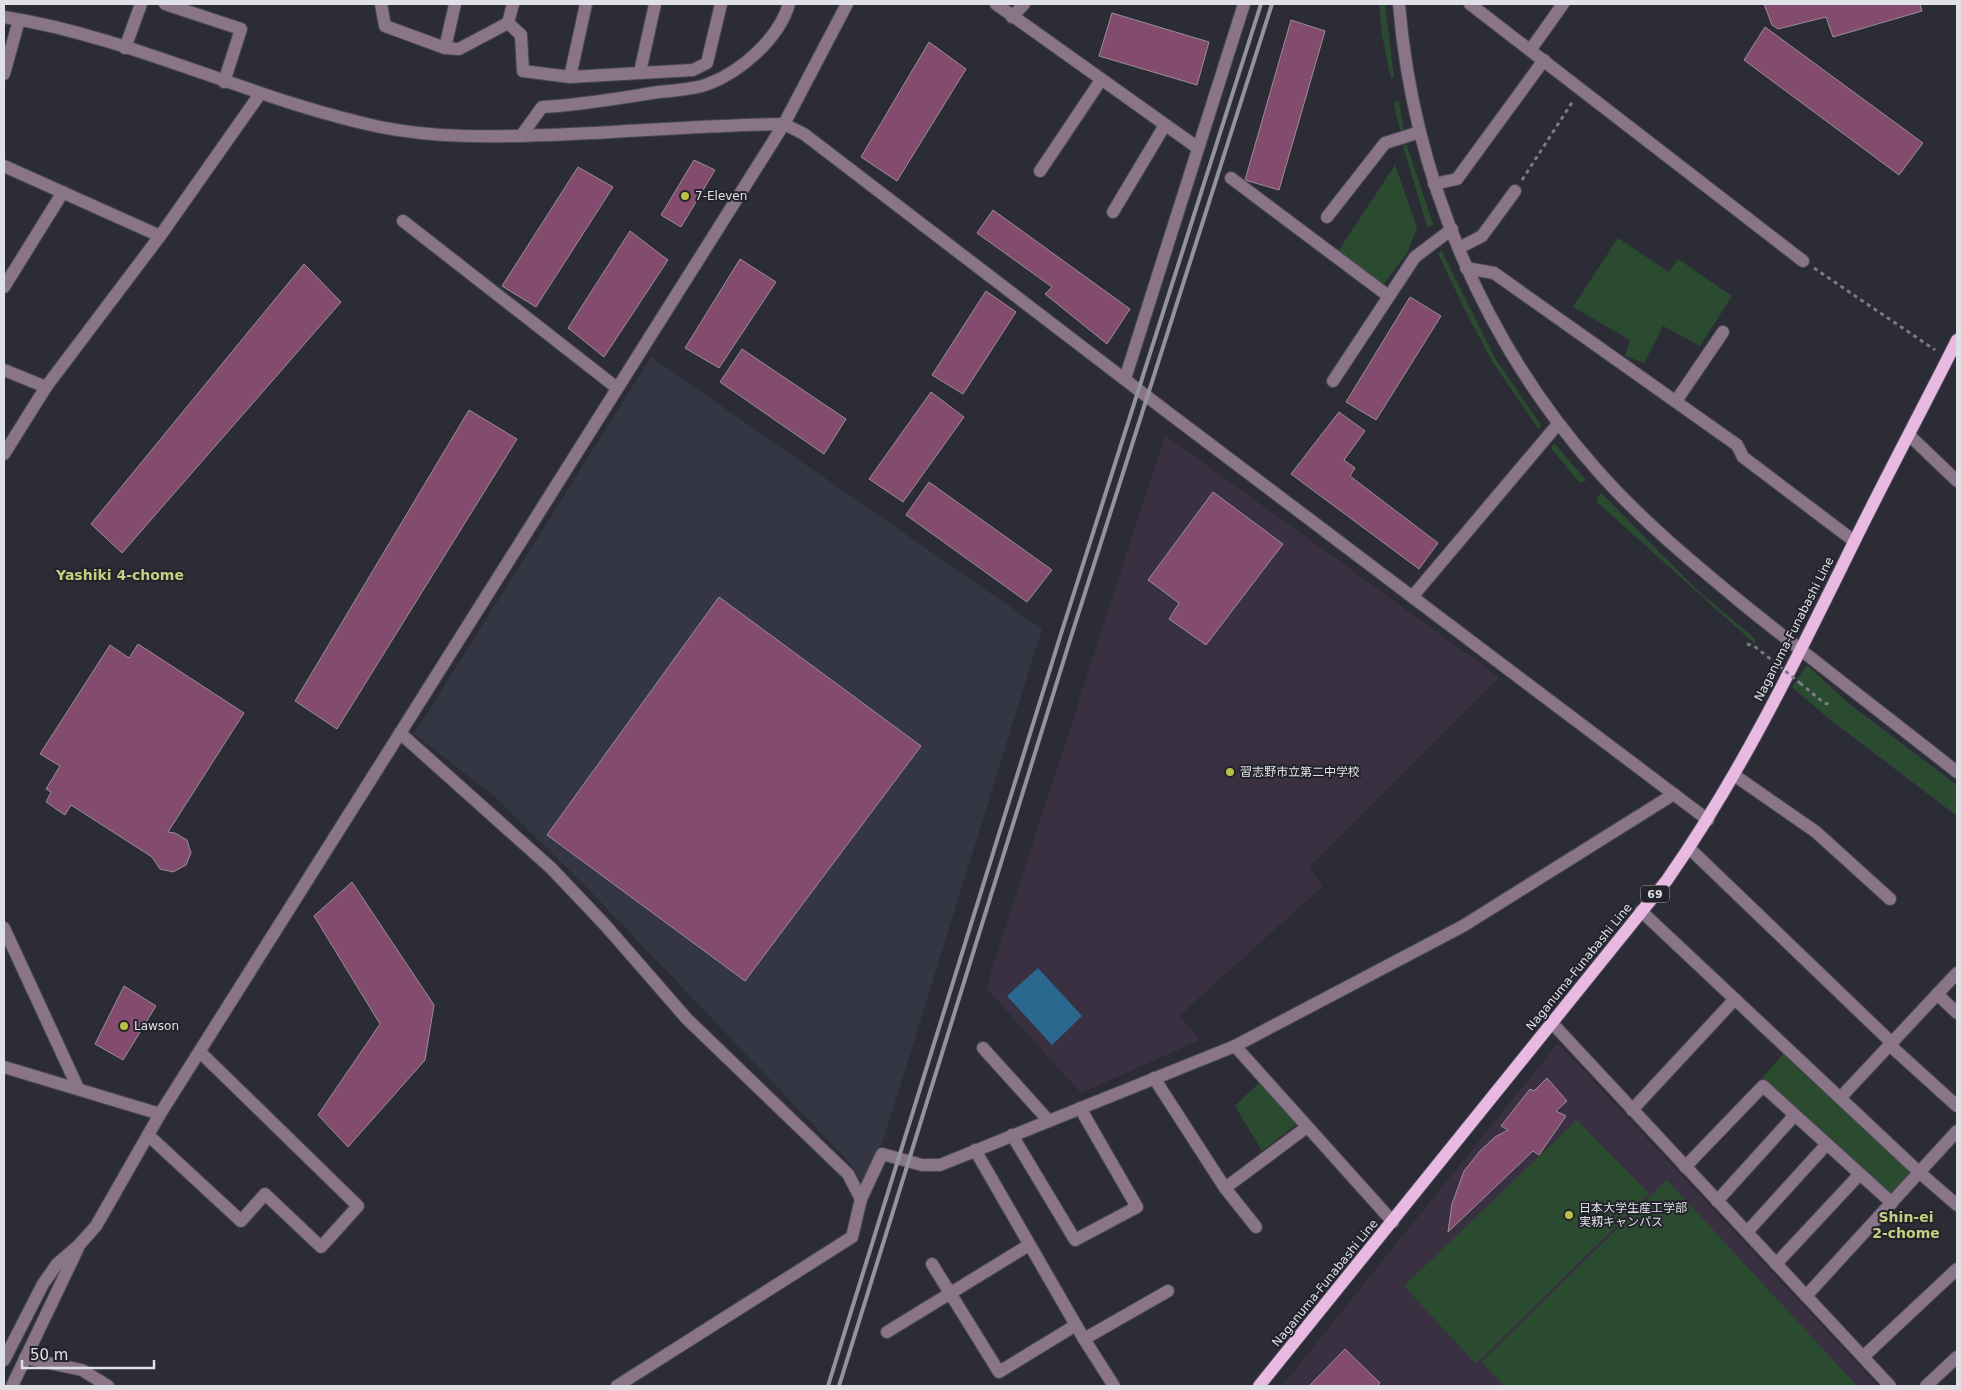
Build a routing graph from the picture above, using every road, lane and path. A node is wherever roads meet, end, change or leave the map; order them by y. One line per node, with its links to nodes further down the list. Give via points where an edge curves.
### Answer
1 (141, 4): 21 (street)
2 (165, 4): 29 (street, via 241,29)
3 (381, 4): 22 (street, via 386,26)
4 (455, 4): 22 (street)
5 (513, 4): 20 (street)
6 (586, 4): 27 (street)
7 (655, 4): 25 (street)
8 (721, 4): 25 (street, via 707,63 693,70)
9 (789, 4): 35 (street, via 776,32 760,50 708,84 542,107)
10 (848, 4): 32 (street)
11 (996, 4): 18 (street)
12 (1024, 4): 18 (street)
13 (1244, 4): 36 (street)
14 (1399, 4): 34 (street)
15 (1470, 4): 23 (street)
16 (1563, 4): 23 (street)
17 (4, 17): 19 (street)
18 (1012, 17): 28 (street)
19 (19, 20): 21 (street, via 79,32); 26 (street)
20 (508, 23): 22 (street, via 459,50); 27 (street, via 521,35 523,71)
21 (126, 48): 29 (street)
22 (444, 48)
23 (1531, 49): 24 (street)
24 (1544, 60): 30 (street); 40 (street, via 1457,179)
25 (640, 72): 27 (street)
26 (4, 74)
27 (570, 76)
28 (1101, 80): 33 (street); 38 (street)
29 (224, 82): 31 (street)
30 (1581, 89): 41 (path); 49 (street)
31 (260, 94): 35 (street, via 381,127 445,135); 47 (street)
32 (784, 124): 35 (street); 57 (street, via 804,134); 60 (street)
33 (1165, 125): 36 (street); 43 (street)
34 (1420, 132): 40 (street); 44 (street, via 1385,143)
35 (522, 136)
36 (1198, 148): 57 (street)
37 (4, 166): 42 (street)
38 (1040, 171)
39 (1231, 178): 52 (street)
40 (1434, 184): 46 (street)
41 (1515, 191): 48 (street, via 1482,236)
42 (63, 192): 47 (street); 51 (street)
43 (1113, 212)
44 (1327, 217)
45 (404, 221): 60 (street)
46 (1452, 229): 48 (street); 52 (street, via 1415,257)
47 (160, 236): 59 (street)
48 (1459, 248): 50 (street)
49 (1803, 261): 55 (path)
50 (1466, 268): 61 (street, via 1494,274); 62 (street, via 1509,352)
51 (4, 287)
52 (1388, 295): 58 (street)
53 (1723, 332): 61 (street)
54 (1957, 340): 55 (main road, Naganuma-Funabashi Line / 69)
55 (1948, 359): 63 (main road, Naganuma-Funabashi Line / 69)
56 (4, 370): 59 (street)
57 (1126, 379): 67 (street)
58 (1332, 381)
59 (46, 386): 64 (street)
60 (618, 388): 71 (street)
61 (1676, 401): 66 (street, via 1737,446 1743,457)
62 (1558, 424): 67 (street); 69 (street, via 1635,510)
63 (1909, 435): 65 (street); 66 (main road, Naganuma-Funabashi Line / 69)
64 (4, 454)
65 (1957, 481)
66 (1854, 541): 69 (main road, Naganuma-Funabashi Line / 69)
67 (1412, 597): 74 (street)
68 (1747, 644): 70 (path, bridge, via 1754,646 1824,703)
69 (1801, 651): 72 (street); 73 (main road, Naganuma-Funabashi Line / 69)
70 (1832, 705)
71 (400, 733): 88 (street); 109 (street, via 552,868 687,1019 848,1174)
72 (1957, 772)
73 (1734, 775): 75 (main road, Naganuma-Funabashi Line / 69); 77 (street, via 1816,832)
74 (1674, 794): 75 (street); 86 (street, via 1463,926)
75 (1708, 820): 76 (main road, Naganuma-Funabashi Line / 69)
76 (1689, 848): 78 (main road, Naganuma-Funabashi Line / 69); 85 (street)
77 (1890, 899)
78 (1642, 911): 82 (street); 84 (main road, Naganuma-Funabashi Line / 69)
79 (4, 928): 91 (street)
80 (1957, 973): 81 (street)
81 (1937, 994): 83 (street); 85 (street)
82 (1735, 999): 92 (street); 95 (street)
83 (1957, 1013)
84 (1552, 1023): 95 (street); 113 (main road, Naganuma-Funabashi Line / 69)
85 (1892, 1043): 92 (street); 93 (street, via 1894,1049)
86 (1235, 1046): 90 (street); 99 (street)
87 (983, 1048): 98 (street)
88 (200, 1052): 96 (street); 101 (street, via 358,1206 321,1247 266,1194 241,1222)
89 (4, 1067): 91 (street)
90 (1154, 1078): 94 (street); 108 (street)
91 (78, 1088): 96 (street)
92 (1840, 1098): 106 (street)
93 (1957, 1106)
94 (1080, 1108): 98 (street); 102 (street, via 1137,1207 1075,1240)
95 (1632, 1110): 105 (street)
96 (160, 1114): 101 (street)
97 (1794, 1116): 103 (street); 105 (street, via 1763,1086); 110 (street)
98 (1048, 1120): 102 (street)
99 (1308, 1127): 108 (street); 113 (street)
100 (1957, 1131): 106 (street)
101 (148, 1135): 116 (street, via 96,1226)
102 (1012, 1135): 104 (street)
103 (1826, 1146): 107 (street); 115 (street)
104 (975, 1150): 109 (street, via 940,1165 922,1165 882,1154); 117 (street)
105 (1685, 1168): 110 (street)
106 (1920, 1173): 111 (street); 112 (street)
107 (1859, 1174): 111 (street); 119 (street)
108 (1225, 1188): 114 (street)
109 (861, 1198): 133 (street, via 852,1237)
110 (1717, 1201): 115 (street)
111 (1892, 1203): 123 (street)
112 (1957, 1205)
113 (1393, 1222): 135 (main road, Naganuma-Funabashi Line / 69)
114 (1256, 1227)
115 (1747, 1232): 119 (street)
116 (79, 1245): 129 (street); 130 (street, via 57,1264 43,1284)
117 (1029, 1245): 122 (street); 124 (street)
118 (932, 1264): 122 (street)
119 (1776, 1264): 123 (street)
120 (1957, 1269): 127 (street)
121 (1168, 1291): 126 (street)
122 (950, 1293): 124 (street, via 999,1372); 125 (street)
123 (1806, 1296): 127 (street)
124 (1076, 1325): 126 (street)
125 (887, 1332)
126 (1084, 1339): 134 (street)
127 (1863, 1357): 136 (street)
128 (1957, 1357): 137 (street)
129 (25, 1358): 131 (street); 132 (street, via 82,1370)
130 (4, 1360)
131 (12, 1386)
132 (108, 1386)
133 (617, 1386)
134 (1114, 1386)
135 (1259, 1386)
136 (1890, 1386)
137 (1926, 1386)

